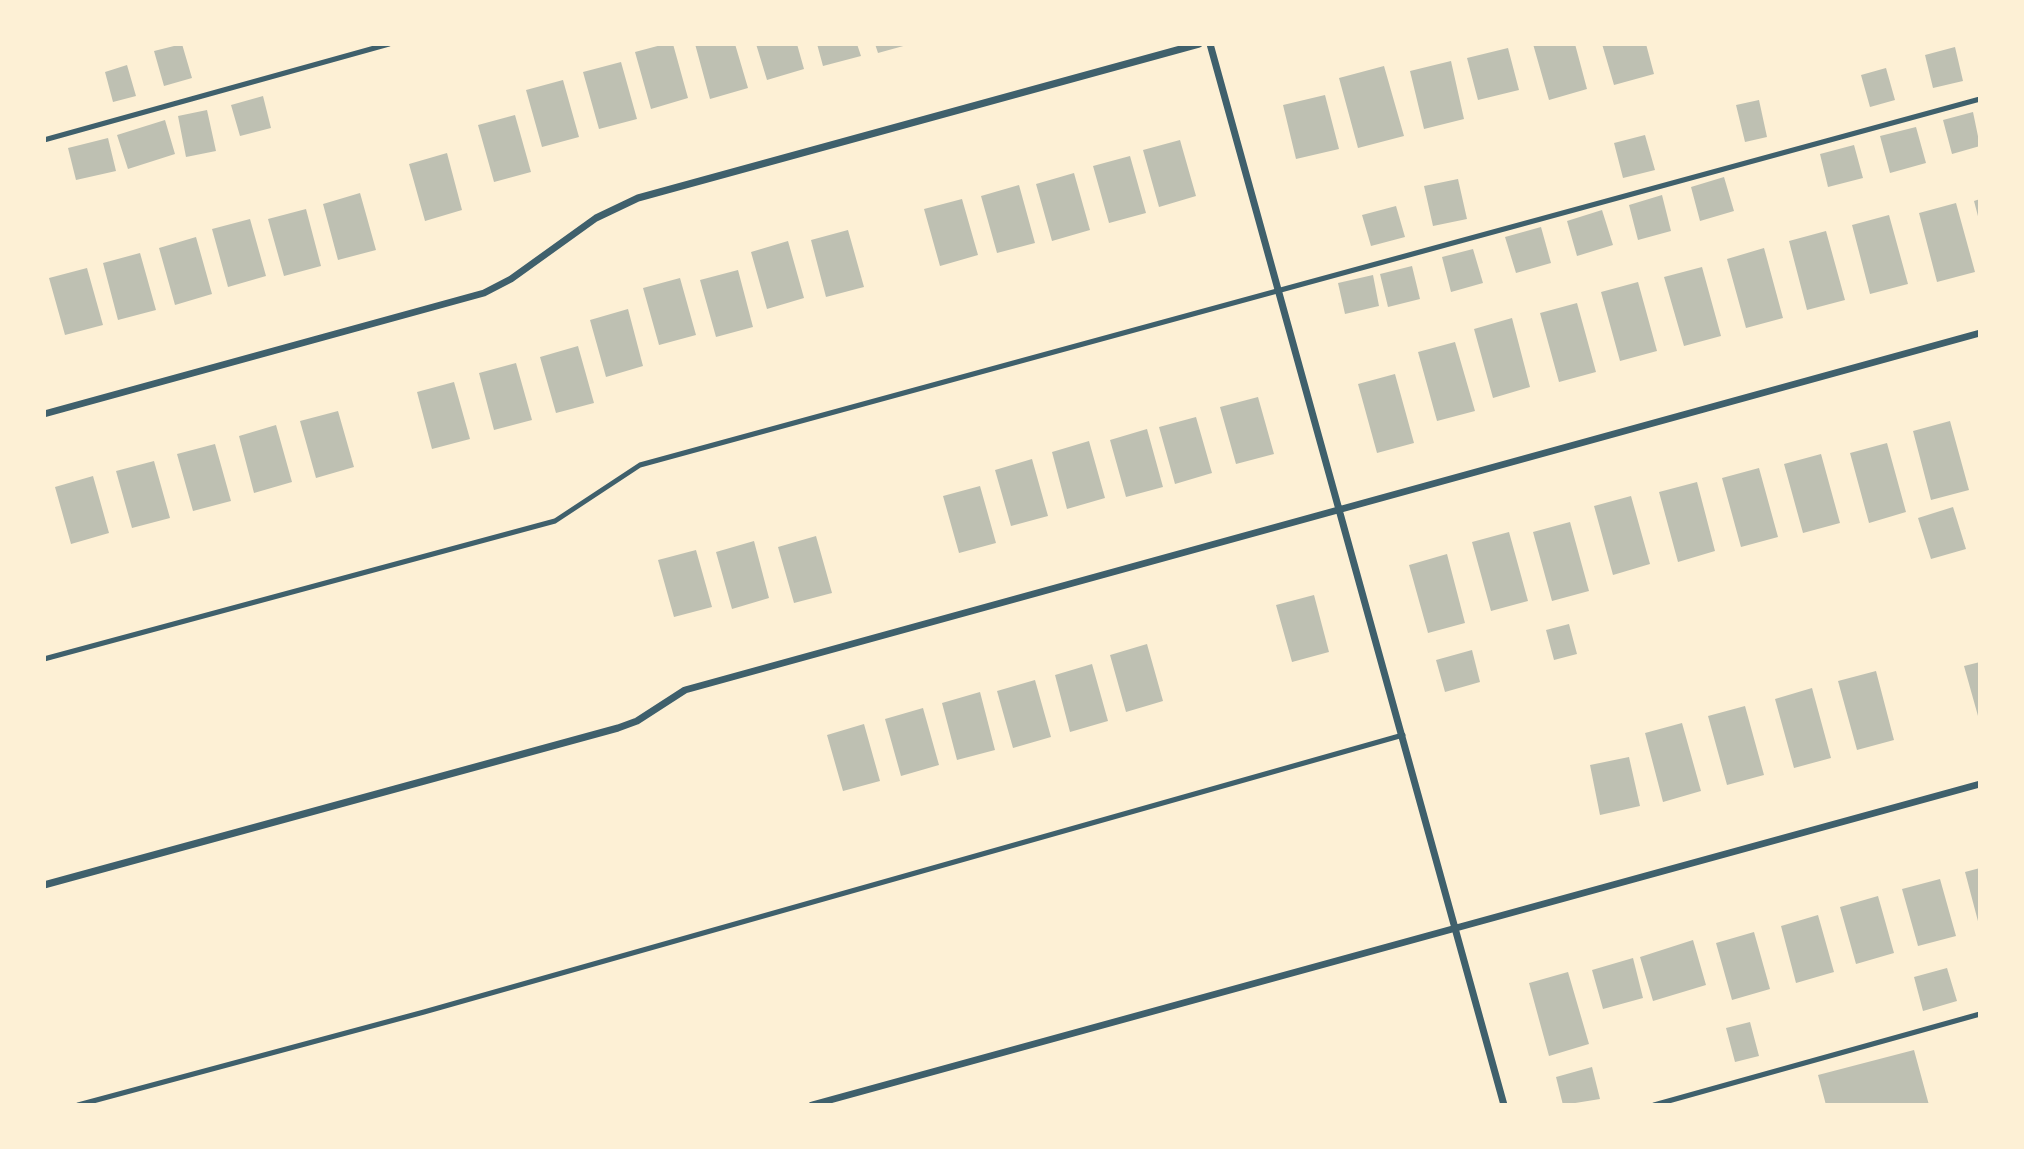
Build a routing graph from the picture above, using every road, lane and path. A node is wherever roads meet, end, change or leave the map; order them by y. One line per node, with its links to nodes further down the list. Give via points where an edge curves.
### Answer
1 (389, 44): 5 (lane)
2 (1199, 44): 8 (street, via 638,198 596,218 484,293)
3 (1210, 44): 6 (street)
4 (1980, 99): 6 (lane)
5 (44, 140)
6 (1279, 289): 9 (street); 10 (lane, via 640,465 555,521)
7 (1980, 333): 9 (street)
8 (44, 414)
9 (1340, 510): 11 (street); 13 (street, via 685,690 618,728)
10 (44, 659)
11 (1403, 735): 14 (street); 16 (lane, via 438,1009)
12 (1980, 784): 14 (street)
13 (44, 886)
14 (1457, 928): 17 (street); 18 (street)
15 (1980, 1014): 19 (lane)
16 (78, 1105)
17 (812, 1105)
18 (1504, 1105)
19 (1654, 1105)

